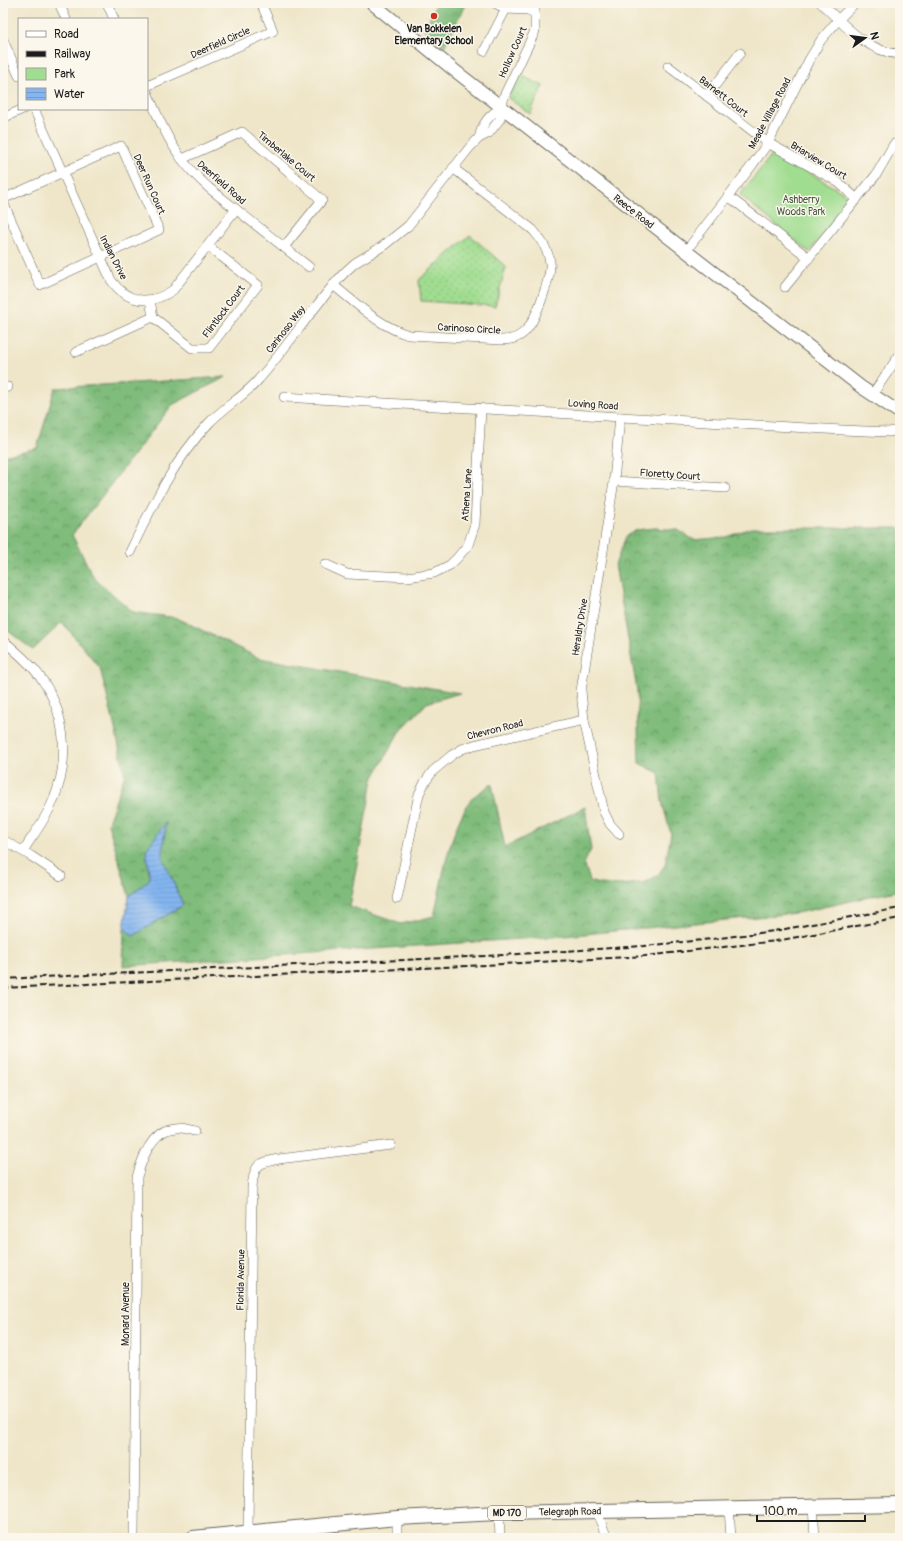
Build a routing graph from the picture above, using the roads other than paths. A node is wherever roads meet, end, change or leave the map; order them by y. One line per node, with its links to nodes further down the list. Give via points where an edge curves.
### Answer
1 (59, 3): 11 (street)
2 (261, 3): 20 (street, Deerfield Circle, via 273,31)
3 (372, 3): 23 (main road, Reece Road)
4 (495, 3): 9 (street)
5 (535, 3): 10 (street, Hollow Court)
6 (821, 3): 13 (street)
7 (855, 3): 13 (street, Meade Village Road)
8 (109, 4): 12 (street)
9 (506, 9): 10 (street, via 528,10); 15 (street)
10 (535, 13): 23 (street, Hollow Court, via 533,37 504,96)
11 (66, 18)
12 (114, 18)
13 (838, 20): 17 (street, via 864,41 881,50); 27 (street, Meade Village Road, via 809,60)
14 (3, 40): 19 (street)
15 (484, 51)
16 (740, 53): 22 (street)
17 (900, 54)
18 (668, 66): 22 (street, Barnett Court)
19 (18, 74)
20 (148, 86)
21 (148, 94): 29 (street, Deerfield Road, via 167,135)
22 (706, 96): 27 (street, Barnett Court)
23 (502, 108): 30 (street, Carinoso Way, via 500,119 489,133 479,138); 38 (main road, Reece Road)
24 (21, 110): 26 (street)
25 (34, 110): 31 (street, Indian Drive)
26 (3, 118)
27 (768, 143): 32 (street, Meade Village Road); 33 (street, Briarview Court, via 839,183)
28 (894, 144): 33 (street, via 876,175)
29 (182, 159): 35 (street, Deerfield Road, via 208,188); 37 (street, Timberlake Court, via 242,132 322,200)
30 (453, 168): 42 (street, Carinoso Way, via 408,226 383,246 355,263); 42 (street, Carinoso Circle, via 533,230 546,249 550,272 535,316 527,330 515,338 502,340 409,335 385,325)
31 (62, 173): 34 (street); 39 (street, Indian Drive); 39 (street, Deer Run Court, via 121,146 159,230)
32 (728, 196): 38 (street, Meade Village Road); 40 (street)
33 (857, 199): 40 (street)
34 (3, 200): 39 (street, via 40,285)
35 (236, 210): 36 (street); 37 (street, Deerfield Road)
36 (208, 246): 44 (street, via 173,290); 45 (street, Flintlock Court, via 258,284 209,348 192,348)
37 (284, 247): 41 (street, Deerfield Road)
38 (686, 251): 48 (main road, Reece Road)
39 (100, 257): 44 (street, Indian Drive, via 110,280 119,290 132,298)
40 (809, 258): 43 (street)
41 (309, 267)
42 (333, 285): 56 (street, Carinoso Way, via 259,380 222,410 189,445 167,478)
43 (785, 287)
44 (150, 300): 45 (street)
45 (153, 317): 46 (street)
46 (76, 352)
47 (900, 354): 48 (street)
48 (872, 395): 51 (main road, Reece Road)
49 (284, 396): 50 (street, Loving Road)
50 (481, 408): 52 (street, Loving Road); 57 (street, Athena Lane, via 476,524 468,545 457,558 450,565 434,573 407,578 347,574)
51 (900, 413)
52 (620, 417): 53 (street, Loving Road, via 842,430); 54 (street, Heraldry Drive)
53 (900, 430)
54 (614, 481): 55 (street, Floretty Court); 59 (street, Heraldry Drive, via 582,677 581,705)
55 (725, 488)
56 (130, 552)
57 (325, 564)
58 (3, 640): 62 (street, via 30,665 45,684 58,710 64,738 63,767 58,788 48,811)
59 (584, 720): 60 (street, Heraldry Drive, via 604,812); 64 (street, Chevron Road, via 474,745 441,763 425,782 419,794)
60 (619, 834)
61 (3, 840): 62 (street)
62 (23, 851): 63 (street)
63 (61, 876)
64 (397, 899)
65 (195, 1131): 75 (street, Monard Avenue, via 169,1129 152,1141 145,1152 137,1177)
66 (392, 1145): 73 (street, Florida Avenue, via 279,1159 262,1163 253,1173)
67 (900, 1505): 68 (main road, Telegraph Road / MD 170)
68 (813, 1506): 69 (main road, Telegraph Road / MD 170); 82 (street)
69 (729, 1508): 70 (main road, Telegraph Road / MD 170); 81 (street)
70 (596, 1510): 71 (main road, Telegraph Road / MD 170); 80 (street)
71 (499, 1513): 72 (main road, Telegraph Road / MD 170); 79 (street)
72 (397, 1518): 74 (main road, Telegraph Road / MD 170); 78 (street)
73 (248, 1532): 74 (main road, Telegraph Road / MD 170); 77 (main road, Telegraph Road / MD 170)
74 (296, 1532)
75 (134, 1538)
76 (193, 1538): 77 (main road, Telegraph Road / MD 170)
77 (196, 1538)
78 (397, 1538)
79 (500, 1538)
80 (607, 1538)
81 (731, 1538)
82 (815, 1538)

